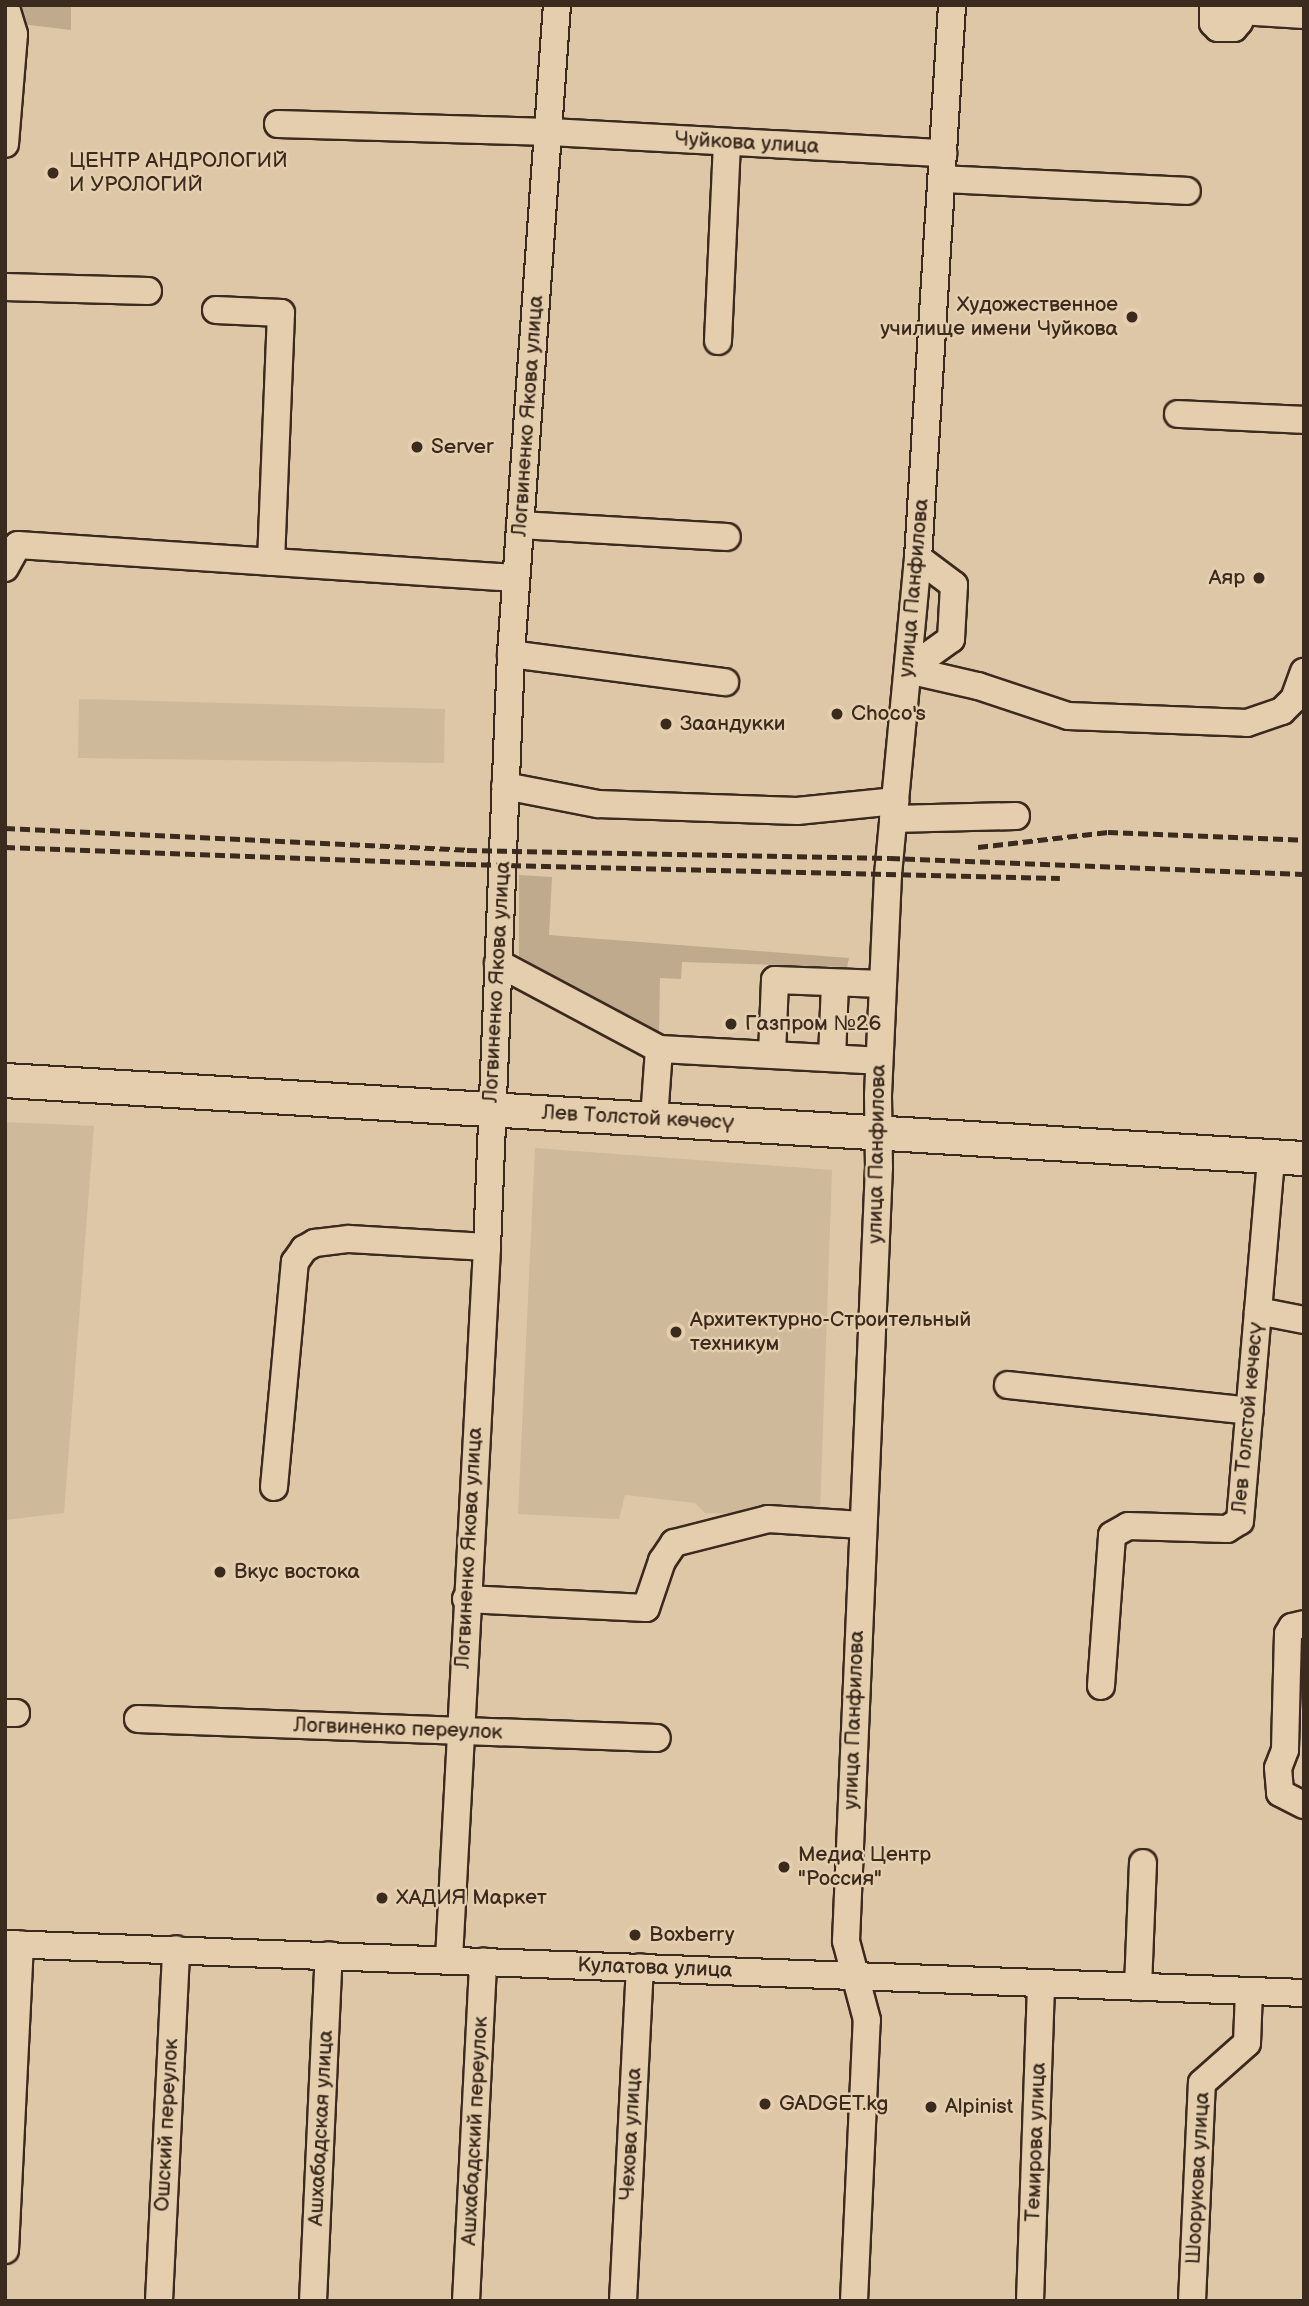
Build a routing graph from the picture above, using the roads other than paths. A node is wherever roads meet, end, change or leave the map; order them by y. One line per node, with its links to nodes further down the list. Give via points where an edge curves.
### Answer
1 (5, 5): 7 (street)
2 (557, 5): 9 (street, Логвиненко Якова улица)
3 (952, 5): 12 (street, улица Панфилова)
4 (1213, 5): 5 (street, via 1213,23 1218,28 1234,28 1240,22)
5 (1240, 8): 6 (street)
6 (1304, 15)
7 (10, 34): 11 (street)
8 (278, 124): 9 (street, Чуйкова улица)
9 (550, 132): 10 (street, Чуйкова улица); 20 (street, Логвиненко Якова улица)
10 (727, 142): 12 (street, Чуйкова улица); 17 (street)
11 (5, 144)
12 (943, 166): 13 (street, Чуйкова улица); 22 (street, улица Панфилова)
13 (1187, 191)
14 (5, 287): 15 (street)
15 (148, 291)
16 (216, 310): 23 (street, via 281,313)
17 (719, 341)
18 (1178, 414): 19 (street)
19 (1304, 420)
20 (520, 525): 21 (street); 25 (street, Логвиненко Якова улица)
21 (727, 537)
22 (918, 558): 27 (street, улица Панфилова); 27 (street, via 954,585 951,639)
23 (271, 562): 24 (street, via 18,545); 25 (street)
24 (5, 568)
25 (516, 578): 26 (street, Логвиненко Якова улица)
26 (511, 654): 29 (street); 30 (street, Логвиненко Якова улица)
27 (908, 670): 28 (street, via 1068,716 1247,723 1282,711 1294,699); 31 (street, улица Панфилова)
28 (1304, 672)
29 (725, 682)
30 (505, 786): 31 (street, via 611,805); 33 (street, Логвиненко Якова улица)
31 (894, 810): 32 (street); 35 (street, улица Панфилова)
32 (1016, 816)
33 (498, 963): 36 (street); 41 (street, Логвиненко Якова улица)
34 (835, 982): 35 (street); 37 (street, via 775,980); 38 (street)
35 (883, 984): 39 (street, улица Панфилова)
36 (659, 1049): 37 (street); 42 (street)
37 (772, 1055): 38 (street)
38 (832, 1058): 39 (street)
39 (879, 1061): 43 (street, улица Панфилова)
40 (5, 1080): 41 (main road, Лев Толстой көчөсү)
41 (491, 1110): 42 (main road, Лев Толстой көчөсү); 46 (street, Логвиненко Якова улица)
42 (654, 1119): 43 (main road, Лев Толстой көчөсү)
43 (879, 1132): 44 (main road, Лев Толстой көчөсү); 52 (street, улица Панфилова)
44 (1271, 1156): 45 (main road, Лев Толстой көчөсү); 47 (street, Лев Толстой көчөсү)
45 (1304, 1158)
46 (487, 1247): 51 (street, via 349,1239 315,1242 304,1249 295,1262); 53 (street, Логвиненко Якова улица)
47 (1258, 1311): 48 (street); 50 (street, Лев Толстой көчөсү)
48 (1304, 1320)
49 (1008, 1385): 50 (street)
50 (1250, 1411): 55 (street, Лев Толстой көчөсү, via 1242,1512 1235,1527 1128,1526 1112,1535)
51 (274, 1487)
52 (862, 1525): 53 (street, via 768,1519 674,1543 662,1560 646,1608); 68 (street, улица Панфилова, via 846,1941)
53 (466, 1599): 57 (street, Логвиненко Якова улица)
54 (1304, 1624): 59 (street, via 1292,1627 1288,1634)
55 (1101, 1686)
56 (138, 1719): 57 (street, Логвиненко переулок)
57 (459, 1731): 58 (street, Логвиненко переулок); 65 (street, Логвиненко Якова улица)
58 (657, 1738)
59 (1294, 1749): 60 (street, via 1280,1756 1280,1793)
60 (1304, 1805)
61 (1143, 1863): 70 (street)
62 (13, 1944): 63 (street, Кулатова улица); 73 (street)
63 (176, 1949): 64 (street, Кулатова улица); 74 (street, Ошский переулок)
64 (329, 1955): 65 (street, Кулатова улица); 75 (street, Ашхабадская улица)
65 (449, 1959): 66 (street, Кулатова улица)
66 (484, 1961): 67 (street, Кулатова улица); 76 (street, Ашхабадский переулок)
67 (639, 1967): 68 (street, Кулатова улица); 77 (street, Чехова улица)
68 (856, 1977): 69 (street, Кулатова улица); 78 (street, улица Панфилова, via 867,2020)
69 (1041, 1983): 70 (street, Кулатова улица); 79 (street, Темирова улица)
70 (1138, 1987): 71 (street, Кулатова улица)
71 (1249, 1990): 72 (street, Кулатова улица); 80 (street, Шоорукова улица, via 1247,2043 1202,2083)
72 (1304, 1993)
73 (5, 2250)
74 (159, 2301)
75 (313, 2301)
76 (466, 2301)
77 (623, 2301)
78 (854, 2301)
79 (1030, 2301)
80 (1192, 2301)

